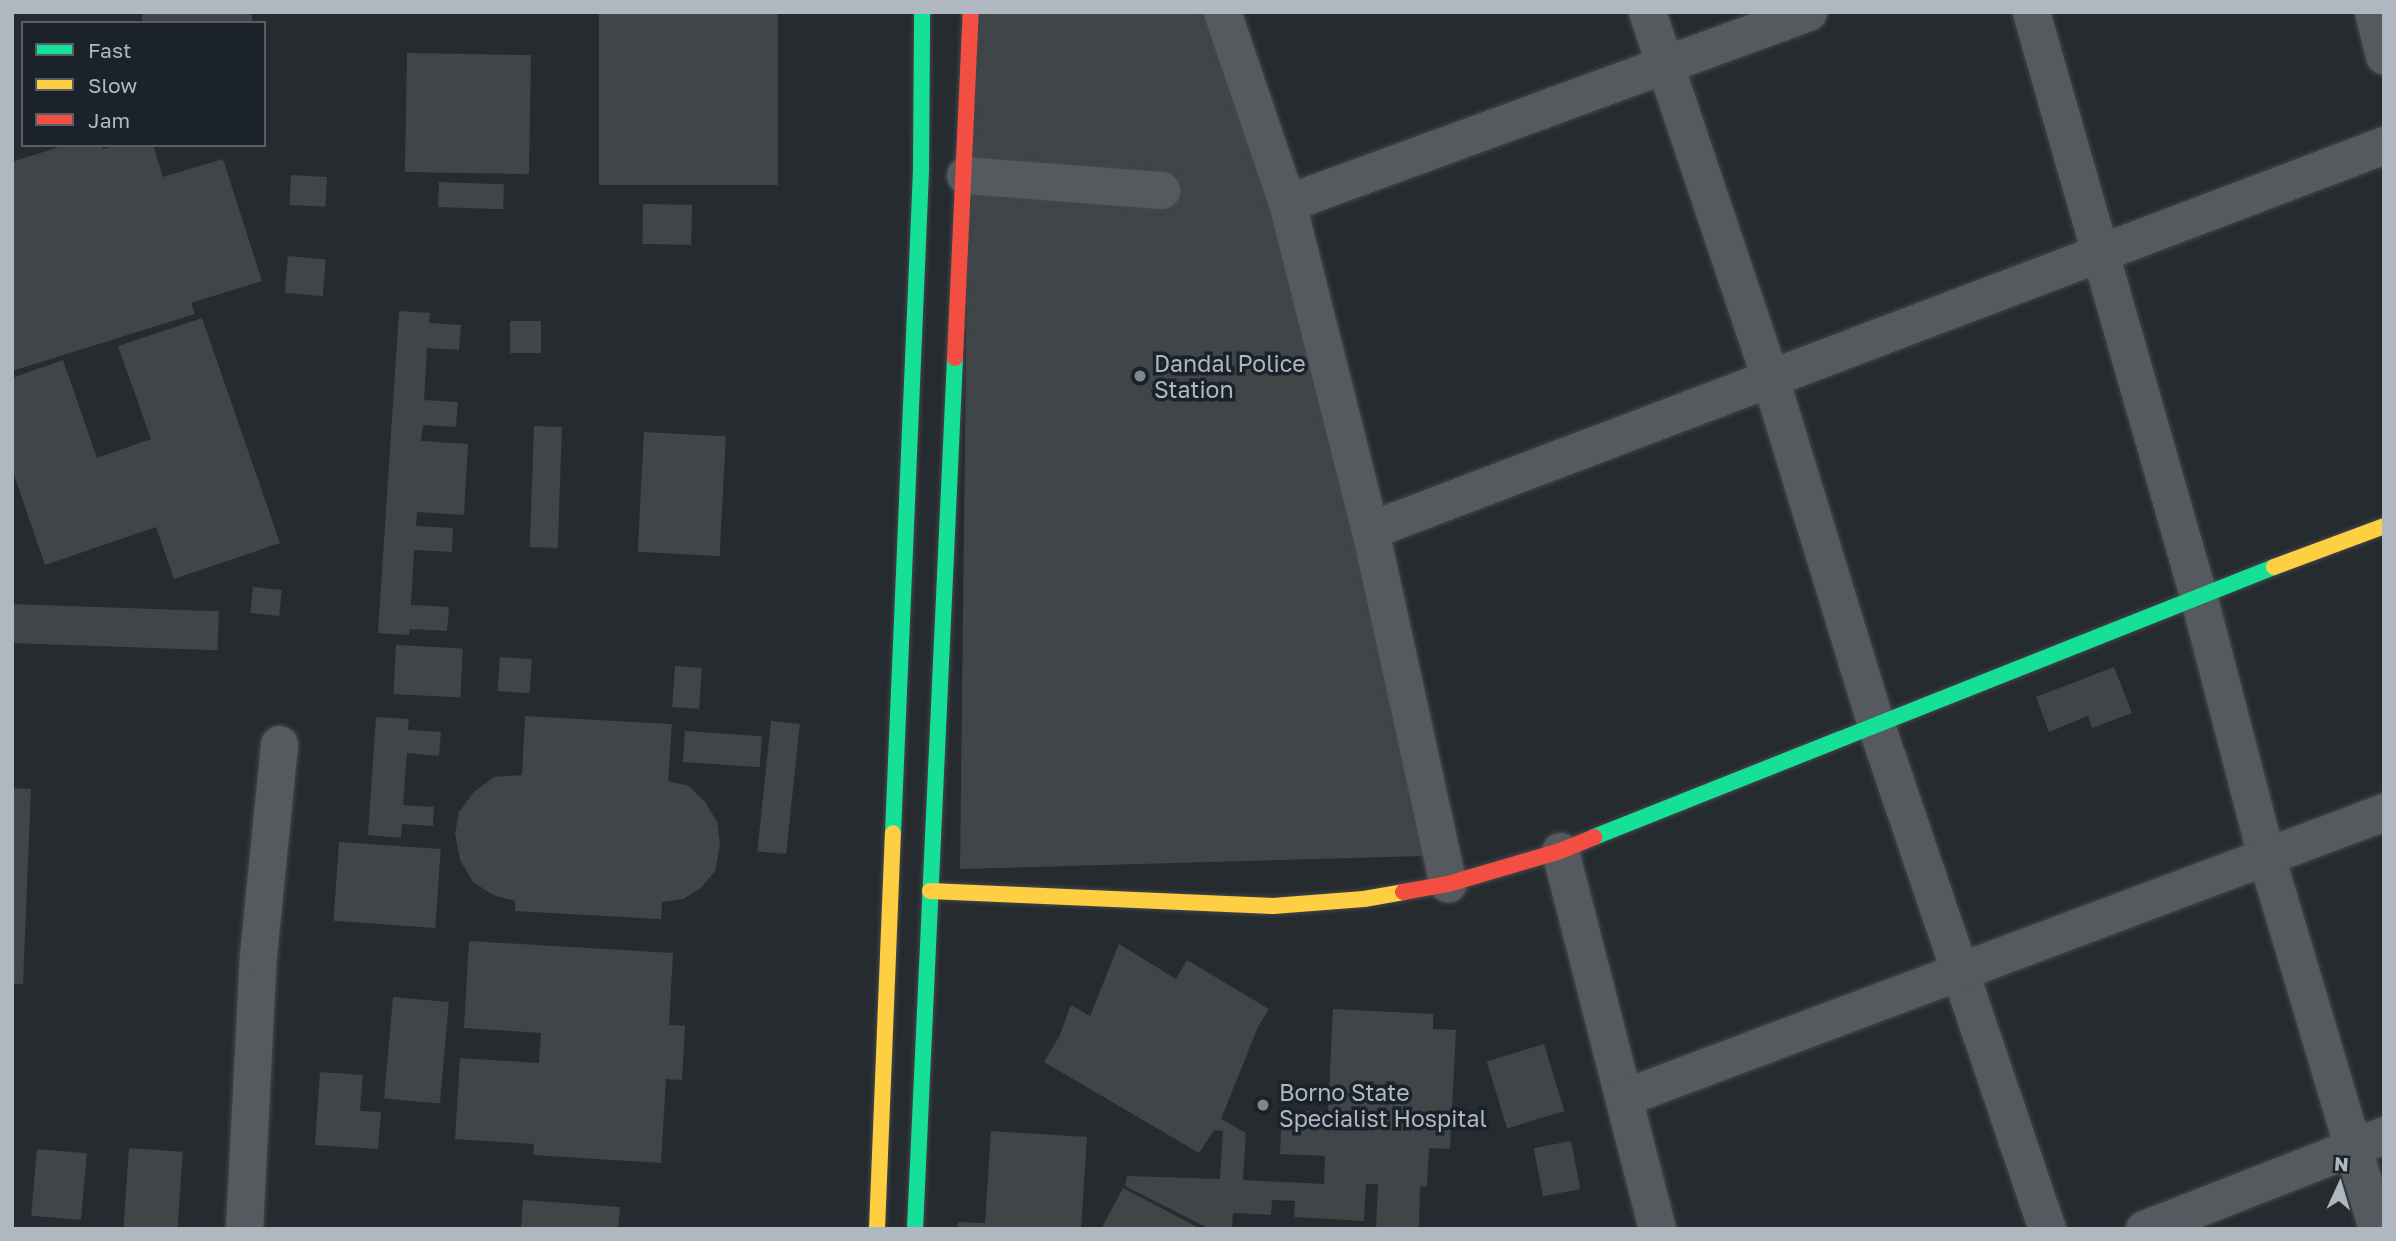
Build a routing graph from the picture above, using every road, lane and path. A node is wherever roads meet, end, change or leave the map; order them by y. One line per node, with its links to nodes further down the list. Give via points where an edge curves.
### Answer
1 (922, 12): 30 (main road, via 921,170)
2 (971, 12): 11 (main road)
3 (1222, 12): 13 (street)
4 (1647, 12): 9 (street)
5 (1808, 12): 9 (street)
6 (2031, 12): 14 (street)
7 (2373, 12): 8 (street)
8 (2384, 56)
9 (1664, 65): 13 (street); 15 (street)
10 (2384, 145): 14 (street)
11 (965, 175): 12 (street); 25 (main road)
12 (1161, 190)
13 (1287, 203): 17 (street)
14 (2099, 253): 15 (street); 18 (street)
15 (1770, 378): 17 (street); 19 (street)
16 (2384, 526): 18 (main road)
17 (1370, 530): 24 (street)
18 (2198, 595): 19 (main road); 23 (street)
19 (1876, 725): 22 (main road); 26 (street)
20 (279, 744): 29 (street, via 258,955)
21 (2384, 812): 23 (street)
22 (1560, 851): 24 (main road); 27 (street)
23 (2266, 856): 26 (street); 28 (street)
24 (1448, 884): 25 (main road, via 1364,899 1273,906)
25 (930, 891): 31 (main road)
26 (1960, 971): 27 (street); 33 (street)
27 (1626, 1097): 32 (street)
28 (2369, 1141): 34 (street); 35 (street)
29 (244, 1229)
30 (877, 1229)
31 (915, 1229)
32 (1657, 1229)
33 (2047, 1229)
34 (2144, 1229)
35 (2377, 1229)

